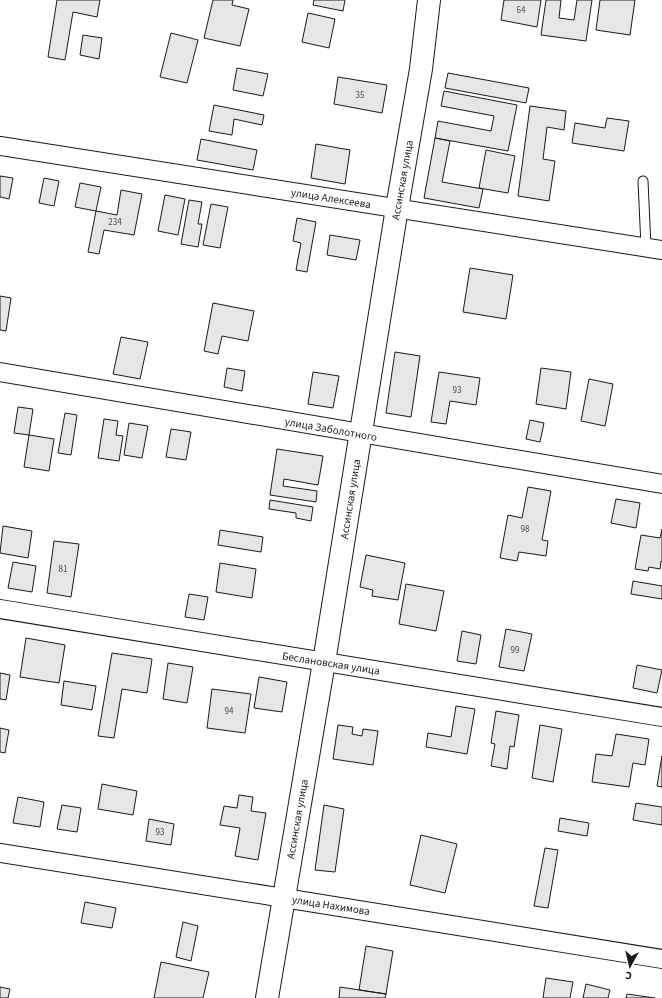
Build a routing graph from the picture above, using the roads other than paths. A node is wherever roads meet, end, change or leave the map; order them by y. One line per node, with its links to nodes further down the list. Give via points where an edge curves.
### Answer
1 (429, 0): 4 (street, Ассинская улица, via 421,69)
2 (0, 146): 4 (street, улица Алексеева)
3 (643, 181): 5 (lane)
4 (397, 208): 5 (street, улица Алексеева); 7 (street, Ассинская улица)
5 (654, 248)
6 (0, 372): 7 (street, улица Заболотного)
7 (361, 434): 8 (street, улица Заболотного); 10 (street, Ассинская улица)
8 (662, 484)
9 (0, 609): 10 (street, Беслановская улица)
10 (324, 662): 11 (street, Беслановская улица); 13 (street, Ассинская улица)
11 (662, 718)
12 (0, 853): 13 (street, улица Нахимова)
13 (284, 898): 14 (street, улица Нахимова); 15 (street, Ассинская улица)
14 (662, 959)
15 (267, 998)

